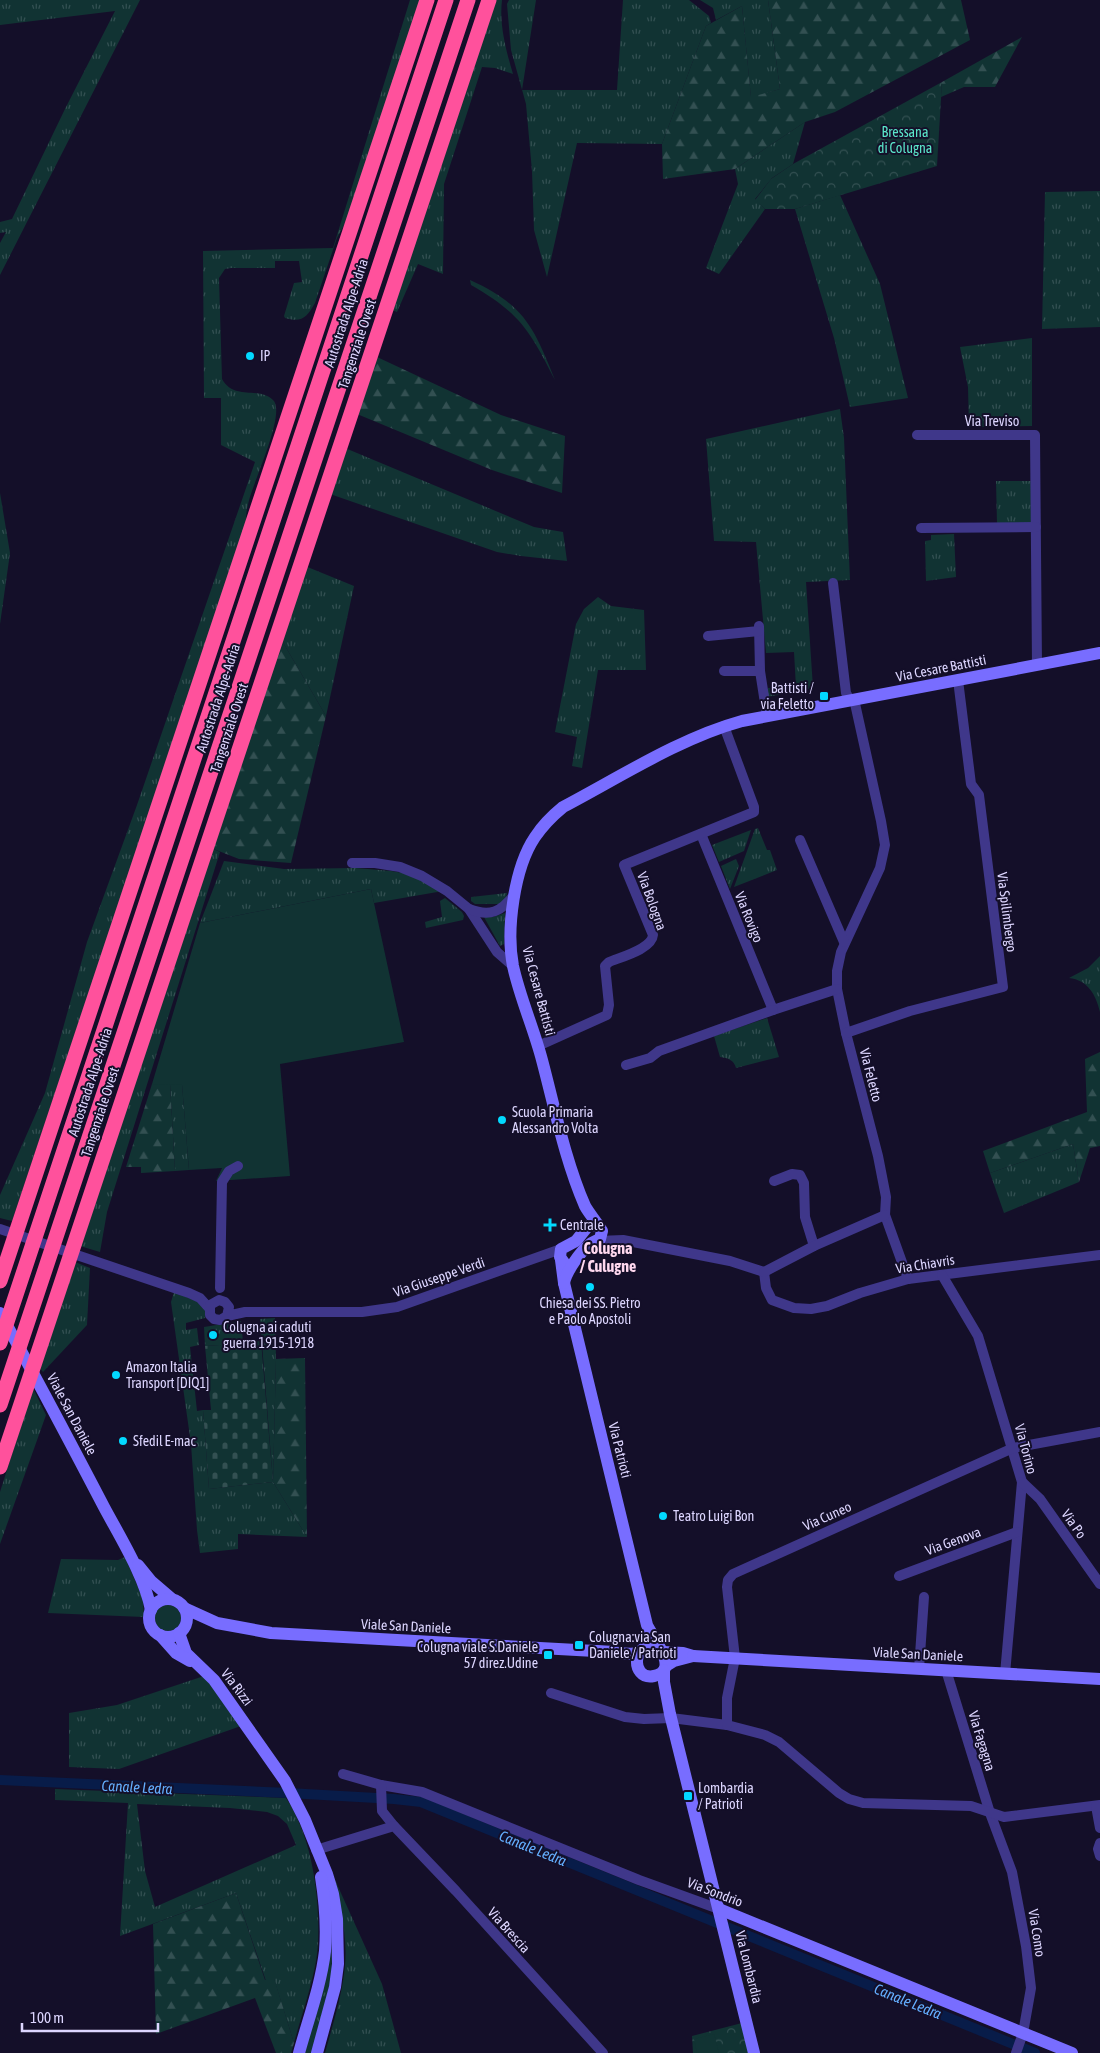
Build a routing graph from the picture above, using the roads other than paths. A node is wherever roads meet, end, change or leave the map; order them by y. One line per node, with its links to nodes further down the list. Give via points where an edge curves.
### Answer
1 (427, 0): 33 (highway)
2 (446, 0): 44 (highway, Autostrada Alpe-Adria)
3 (468, 0): 45 (highway, Autostrada Alpe-Adria)
4 (489, 0): 48 (highway, Tangenziale Ovest)
5 (917, 436): 6 (street, Via Treviso, via 1035,435)
6 (1036, 527): 7 (street); 11 (street, Via Treviso)
7 (921, 528)
8 (833, 583): 15 (street, via 846,693)
9 (708, 636): 13 (street, via 759,628)
10 (1100, 653): 11 (street, Via Cesare Battisti)
11 (1037, 665): 14 (street, Via Cesare Battisti)
12 (724, 671): 13 (street)
13 (760, 671): 16 (street)
14 (958, 680): 15 (street, Via Cesare Battisti); 27 (street, Via Spilimbergo, via 972,784 979,795 1003,987 910,1011)
15 (852, 700): 16 (street, Via Cesare Battisti); 23 (street, Via Feletto, via 884,845 880,868)
16 (767, 716): 17 (street, Via Cesare Battisti)
17 (724, 726): 18 (street, Via Bologna, via 754,812); 21 (street, Via Cesare Battisti, via 684,743 563,807 534,838 523,861)
18 (701, 834): 26 (street, Via Rovigo); 28 (street, Via Bologna, via 624,865 652,940 646,947 605,966 607,1016)
19 (800, 840): 23 (street)
20 (352, 863): 22 (street, via 375,863 409,870 447,891)
21 (514, 895): 22 (street, via 500,910 480,913); 24 (street, Via Cesare Battisti, via 510,928)
22 (469, 909): 24 (street, via 496,952)
23 (844, 942): 25 (street, Via Feletto, via 837,971)
24 (513, 966): 28 (street, Via Cesare Battisti)
25 (837, 989): 26 (street); 27 (street, Via Feletto)
26 (773, 1010): 29 (street)
27 (846, 1033): 32 (street, Via Feletto, via 878,1156 886,1197)
28 (538, 1046): 34 (street, Via Cesare Battisti, via 572,1171)
29 (626, 1065)
30 (238, 1166): 42 (street, via 229,1171 222,1182)
31 (774, 1180): 35 (street, via 800,1175 804,1183 805,1217)
32 (885, 1215): 35 (street); 40 (street, Via Feletto)
33 (7, 1229): 41 (highway); 42 (street)
34 (595, 1231): 37 (street, via 574,1242); 37 (street, via 590,1244); 38 (street, via 619,1239 730,1261)
35 (814, 1246): 38 (street)
36 (1100, 1255): 39 (street, Via Chiavris)
37 (561, 1257): 42 (street, Via Giuseppe Verdi, via 397,1307 362,1312 245,1312); 59 (street, Via Patrioti, via 564,1282)
38 (764, 1272): 40 (street, Via Chiavris, via 769,1296 794,1308 811,1309)
39 (942, 1275): 40 (street, Via Chiavris); 47 (street, Via Torino, via 978,1336)
40 (908, 1279)
41 (0, 1281)
42 (221, 1307)
43 (0, 1313): 51 (street, Viale San Daniele)
44 (1, 1340)
45 (0, 1406)
46 (1099, 1435): 47 (street, Via Cuneo)
47 (1013, 1448): 49 (street, Via Torino); 66 (street, Via Cuneo, via 733,1574 727,1588)
48 (0, 1467)
49 (1022, 1482): 50 (street, Via Torino); 53 (street, Via Po, via 1040,1499)
50 (1017, 1532): 52 (street, Via Genova); 72 (street, Via Torino)
51 (130, 1556): 55 (street, Viale San Daniele); 57 (street, Viale San Daniele)
52 (899, 1576)
53 (1100, 1584)
54 (924, 1597): 70 (street)
55 (172, 1599): 56 (street, Viale San Daniele); 57 (street, via 158,1602)
56 (184, 1608): 58 (street, Viale San Daniele); 60 (street, via 187,1620)
57 (151, 1610): 61 (street, Viale San Daniele, via 150,1625)
58 (216, 1624): 60 (street, Viale San Daniele, via 195,1624); 63 (street, Viale San Daniele, via 271,1633)
59 (647, 1625): 62 (street, Via Patrioti); 64 (street, Via Patrioti)
60 (182, 1631): 61 (street, Viale San Daniele, via 171,1637); 67 (street, Via Rizzi, via 183,1648)
61 (160, 1635): 67 (street, Via Rizzi, via 176,1653)
62 (642, 1650): 63 (street, Viale San Daniele, via 629,1654); 64 (street, via 655,1647); 68 (street)
63 (595, 1651): 68 (street, Viale San Daniele)
64 (661, 1651): 65 (street, Viale San Daniele); 69 (street, via 666,1656)
65 (693, 1656): 66 (street, Viale San Daniele); 69 (street, Viale San Daniele, via 674,1660)
66 (735, 1658): 70 (street, Viale San Daniele); 77 (street, via 727,1698)
67 (200, 1666): 85 (street, Via Rizzi, via 214,1680 285,1781 297,1801)
68 (637, 1667): 73 (street)
69 (665, 1668): 73 (street, via 657,1676); 76 (street, Via Lombardia)
70 (919, 1669): 71 (street, Viale San Daniele)
71 (946, 1670): 72 (street, Viale San Daniele); 81 (street, Via Fagagna)
72 (1004, 1674): 74 (street, Viale San Daniele)
73 (648, 1676): 76 (street, Via Lombardia)
74 (1100, 1679)
75 (551, 1693): 76 (street, via 624,1717)
76 (670, 1716): 77 (street); 87 (street, Via Lombardia)
77 (726, 1725): 81 (street, via 779,1742 848,1799 863,1803 971,1806)
78 (343, 1774): 79 (street, Via Sondrio)
79 (381, 1786): 82 (street, Via Brescia, via 380,1803 384,1816); 87 (street, Via Sondrio, via 422,1792)
80 (1098, 1805): 81 (street); 83 (street)
81 (991, 1816): 88 (street, Via Como, via 1012,1872 1026,1946 1031,1988)
82 (394, 1826): 85 (street); 91 (street, Via Brescia)
83 (1100, 1828)
84 (1100, 1843): 86 (street)
85 (316, 1850): 89 (street, via 325,1907 324,1952); 90 (street, via 333,1894 339,1941 335,1987)
86 (1100, 1856)
87 (720, 1912): 88 (street, Via Sondrio); 92 (street, Via Lombardia)
88 (1022, 2036): 93 (street, Via Como); 94 (street, Via Sondrio)
89 (299, 2053)
90 (317, 2053)
91 (603, 2053)
92 (754, 2053)
93 (1016, 2053)
94 (1072, 2053)

